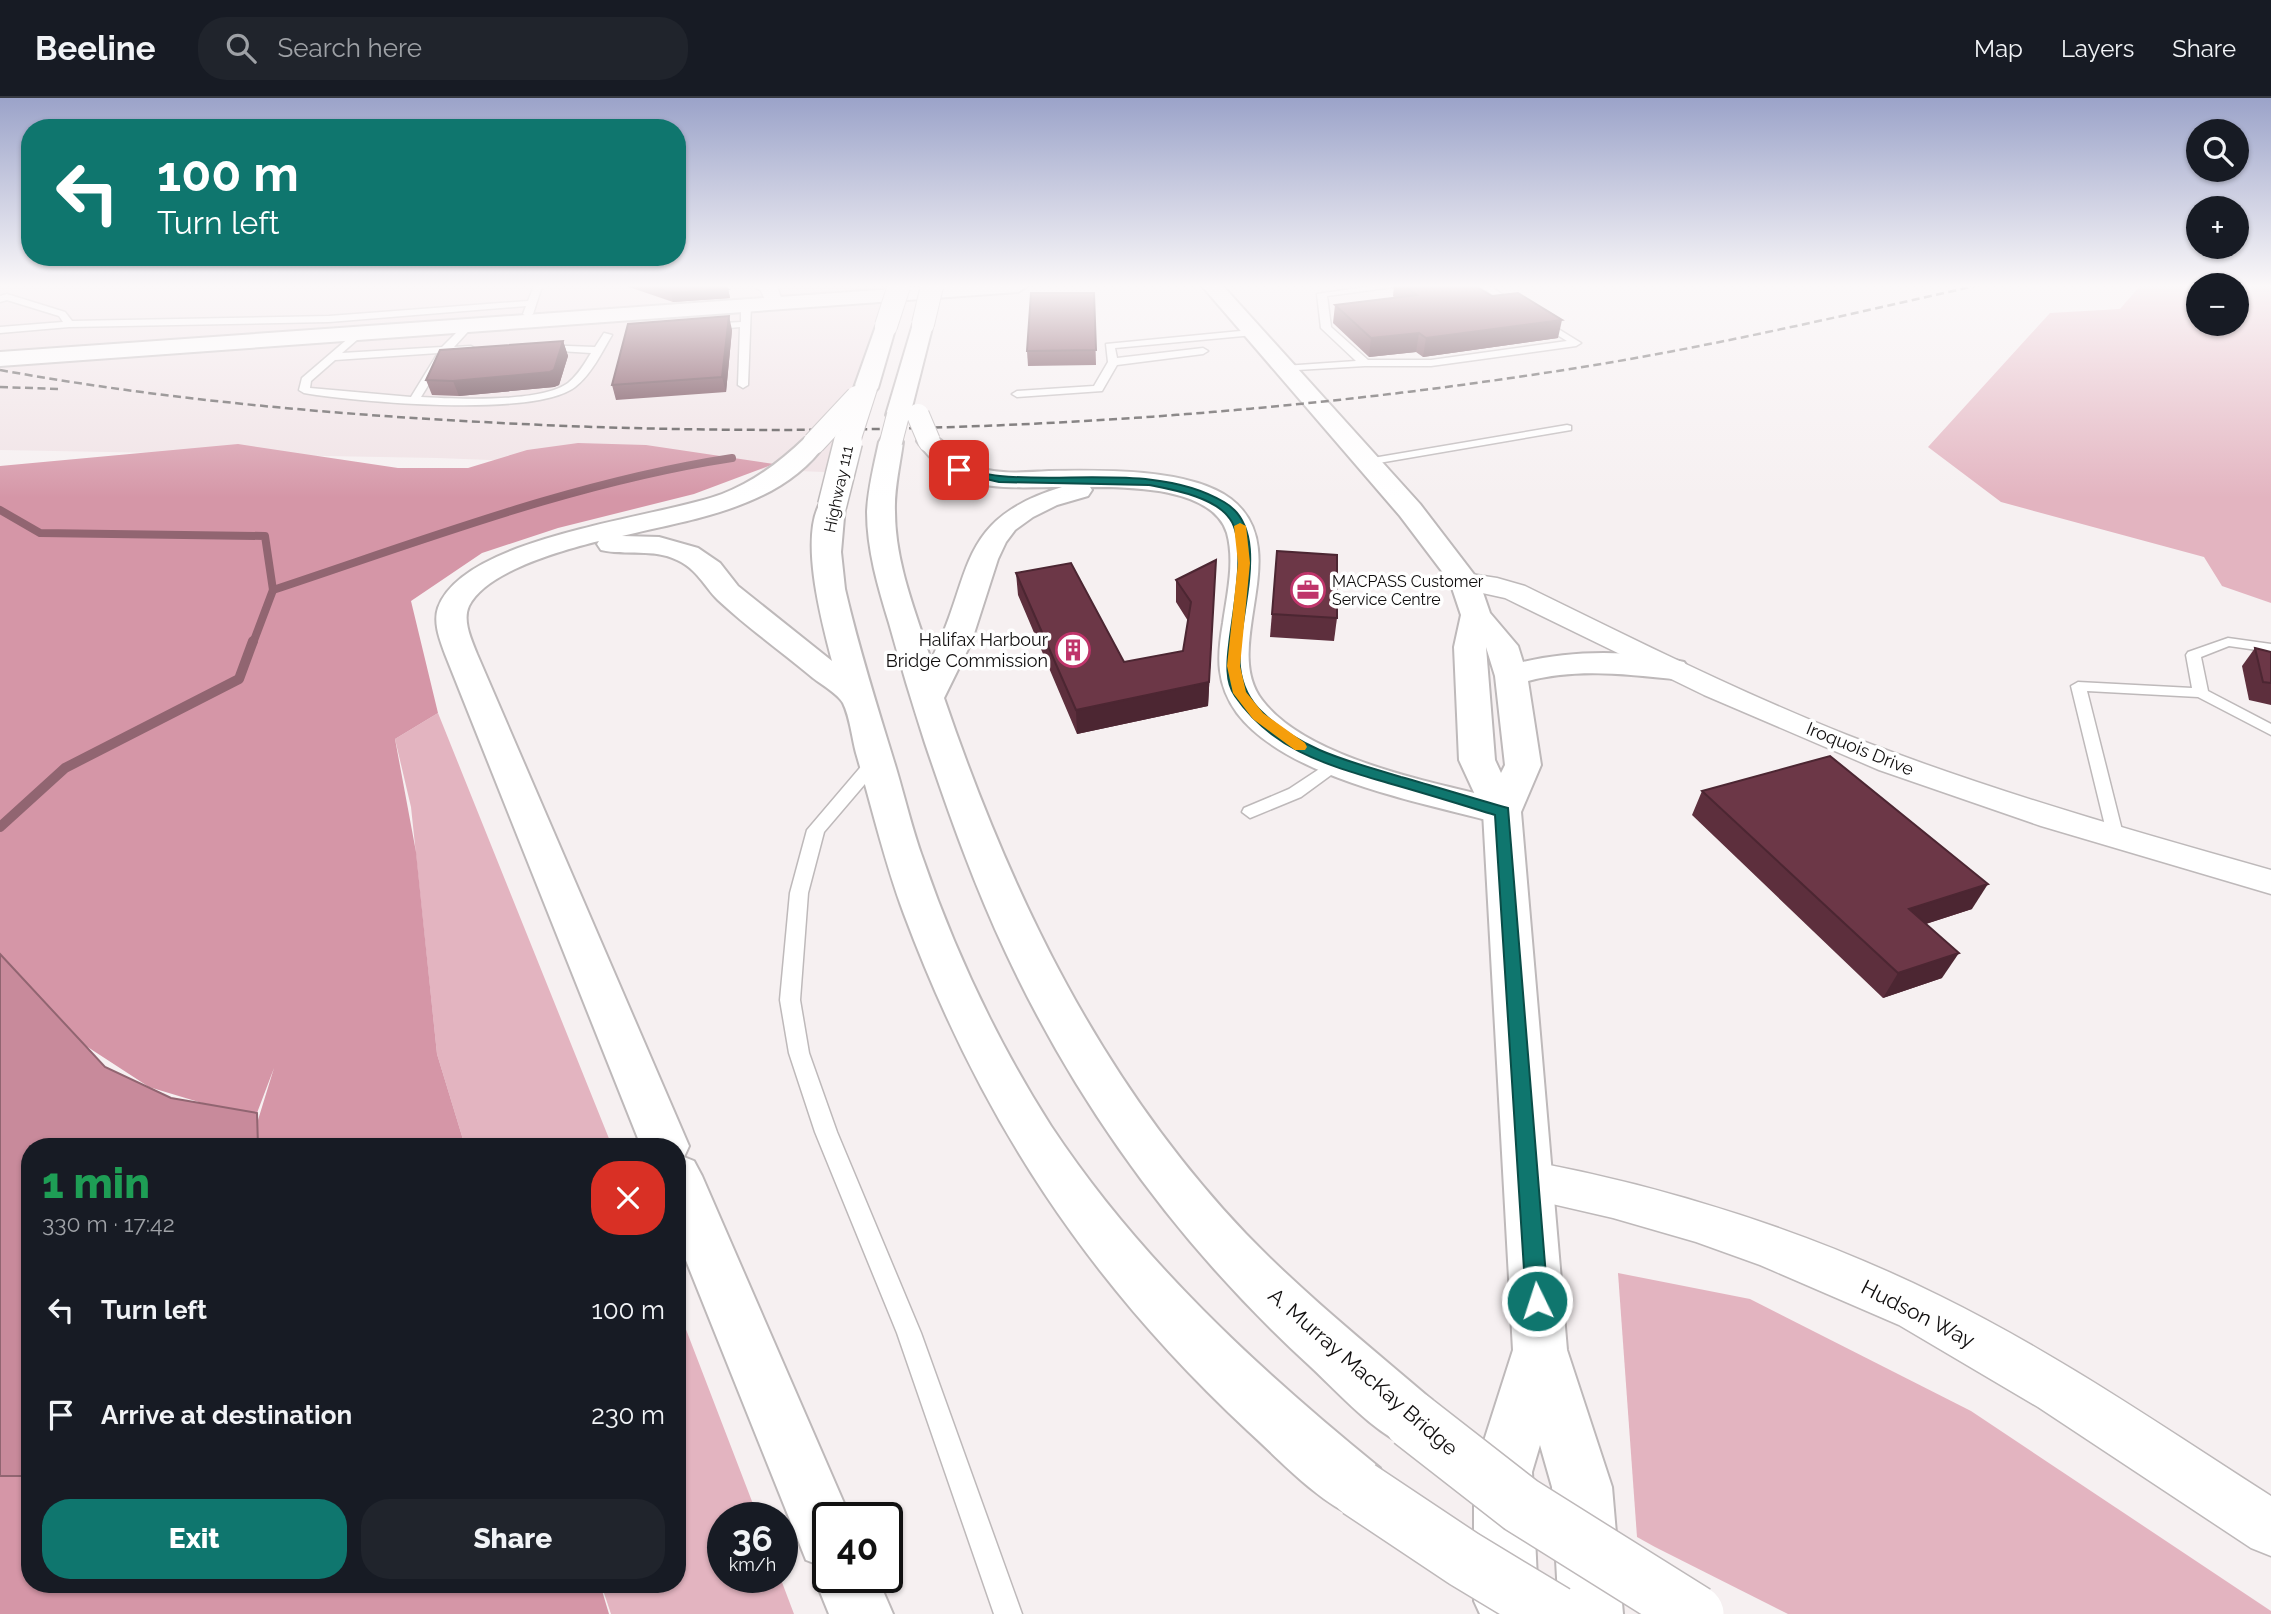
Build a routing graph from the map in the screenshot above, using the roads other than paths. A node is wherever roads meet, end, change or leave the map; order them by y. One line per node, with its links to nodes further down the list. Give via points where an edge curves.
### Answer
1 (30, 357): 14 (main road)
2 (332, 357): 3 (lane); 21 (lane, via 306,380 304,390)
3 (336, 357)
4 (441, 357): 21 (lane)
5 (592, 357): 21 (lane, via 572,386 558,393 435,402)
6 (744, 357): 18 (lane)
7 (876, 357): 19 (main road, Highway 111, bridge)
8 (914, 357): 22 (main road, bridge, via 907,385)
9 (1112, 357): 15 (lane)
10 (1157, 357): 15 (lane)
11 (1273, 357): 17 (main road)
12 (1358, 357): 16 (lane)
13 (1476, 357): 16 (lane, via 1431,363)
14 (0, 359)
15 (1114, 362): 20 (lane, via 1098,389)
16 (1365, 363): 17 (lane)
17 (1284, 369): 24 (main road)
18 (743, 385)
19 (866, 388): 26 (main road, bridge, via 781,475 732,499); 33 (main road, Highway 111, bridge, via 840,468 827,560)
20 (1017, 394)
21 (415, 399)
22 (908, 415): 25 (main road, bridge, via 946,463 975,475 1028,481); 34 (main road, bridge, via 891,442 881,510 893,584)
23 (1567, 428): 24 (lane)
24 (1367, 462): 27 (main road)
25 (1131, 481): 34 (main road, via 1057,495 1001,527 976,577); 37 (main road, via 1200,495 1234,516 1242,529 1244,563 1233,666 1240,693 1258,716 1284,737)
26 (516, 559): 33 (main road, via 623,543 659,545 688,554 710,569 727,592); 42 (main road, via 490,572 457,601 452,614 454,635)
27 (1464, 581): 28 (main road); 30 (street, Iroquois Drive, via 1515,592)
28 (1476, 615): 31 (main road, via 1502,646); 39 (main road, via 1470,647 1477,760)
29 (2271, 648): 32 (lane, via 2228,642 2193,655)
30 (1673, 669): 31 (main road, via 1547,666); 40 (street, Iroquois Drive, via 1835,741)
31 (1511, 676): 39 (main road, via 1523,765)
32 (2201, 693): 35 (lane); 40 (lane, via 2078,686)
33 (857, 697): 36 (main road)
34 (931, 710): 54 (main road, A. Murray MacKay Bridge, bridge, via 1007,910 1073,1038 1134,1130 1226,1248 1305,1328 1412,1420 1521,1505)
35 (2271, 730)
36 (876, 760): 50 (lane, via 816,830 799,893 790,1000 799,1054 826,1132 909,1334); 52 (main road, bridge, via 903,858 960,1002 1014,1108 1104,1239 1237,1385 1294,1437 1359,1489)
37 (1336, 763): 38 (lane, via 1295,793); 39 (main road)
38 (1250, 812)
39 (1502, 812): 43 (main road)
40 (2115, 838): 41 (street, Iroquois Drive)
41 (2271, 882)
42 (662, 1138)
43 (1528, 1181): 45 (main road); 47 (street, Hudson Way, via 1593,1191 1691,1219 1794,1255 1923,1312 2094,1413)
44 (686, 1198): 46 (main road)
45 (1540, 1350): 51 (main road, via 1503,1472); 53 (main road, via 1582,1487)
46 (813, 1502)
47 (2271, 1528)
48 (852, 1593): 49 (main road)
49 (861, 1614)
50 (1009, 1614)
51 (1506, 1614)
52 (1555, 1614)
53 (1591, 1614)
54 (1695, 1614)

